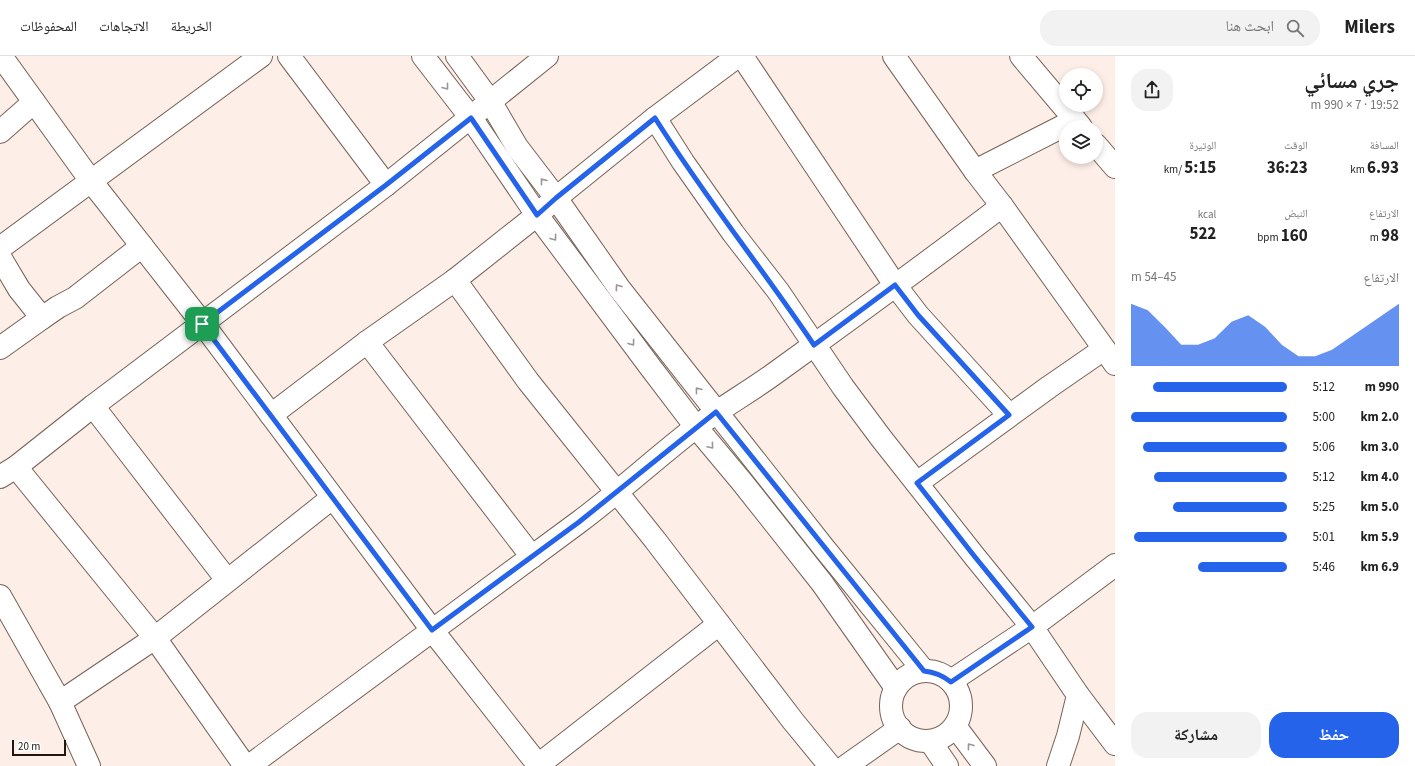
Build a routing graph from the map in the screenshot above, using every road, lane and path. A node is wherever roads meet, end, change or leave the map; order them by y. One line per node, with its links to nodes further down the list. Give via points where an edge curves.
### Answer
1 (1, 56): 12 (street)
2 (261, 56): 21 (street)
3 (289, 56): 22 (street)
4 (423, 56): 13 (street, one-way to 13)
5 (457, 56): 11 (street)
6 (547, 56): 11 (street)
7 (738, 56): 14 (street)
8 (742, 56): 30 (street)
9 (894, 56): 20 (street)
10 (1021, 56): 15 (street)
11 (490, 101): 13 (street); 23 (street, one-way to 11, via 517,147)
12 (34, 102): 16 (street); 21 (street)
13 (471, 118): 22 (street); 25 (street)
14 (655, 118): 23 (street); 34 (street, via 683,162 778,291)
15 (1075, 120)
16 (0, 132)
17 (1059, 132): 20 (street)
18 (1103, 153): 19 (street)
19 (1115, 167)
20 (975, 171): 24 (street)
21 (91, 181): 26 (street); 27 (street)
22 (386, 185): 32 (street)
23 (556, 198): 25 (street); 38 (street, one-way to 23, via 619,288)
24 (1002, 206): 30 (street); 36 (street)
25 (537, 215): 29 (street); 41 (street, one-way to 41)
26 (142, 246): 31 (street, via 75,298); 32 (street)
27 (0, 248)
28 (0, 257): 31 (street, via 19,289)
29 (455, 280): 33 (street); 44 (street, via 528,380)
30 (895, 285): 34 (street); 40 (street, via 918,315)
31 (42, 318): 35 (street)
32 (202, 324): 37 (street); 39 (street)
33 (367, 342): 39 (street); 46 (street)
34 (814, 345): 38 (street); 43 (street)
35 (0, 348)
36 (1109, 357): 40 (street)
37 (93, 406): 42 (street); 48 (street)
38 (716, 412): 41 (street); 54 (street)
39 (271, 415): 45 (street)
40 (1009, 415): 43 (street)
41 (696, 427): 44 (street); 56 (street, one-way to 56, via 822,583)
42 (8, 472): 53 (street)
43 (917, 483): 51 (street)
44 (617, 493): 46 (street); 50 (street)
45 (332, 498): 48 (street); 52 (street)
46 (532, 557): 52 (street)
47 (1115, 565): 51 (street)
48 (227, 580): 53 (street)
49 (0, 596): 58 (street)
50 (719, 624): 66 (street); 67 (street)
51 (1032, 627): 55 (street); 57 (street)
52 (432, 630): 65 (street); 66 (street)
53 (155, 638): 58 (street); 64 (street)
54 (924, 671): 55 (street, via 934,672); 56 (street, via 914,673)
55 (951, 682): 59 (street, via 958,692 961,703 961,711)
56 (896, 688): 60 (street, via 892,709 894,720)
57 (1078, 695): 62 (street); 71 (street)
58 (60, 702): 63 (street)
59 (955, 726): 61 (street, via 948,734); 70 (street, one-way to 59)
60 (900, 728): 61 (street, via 908,736); 68 (street)
61 (930, 741): 69 (street)
62 (1115, 744)
63 (89, 766)
64 (246, 766)
65 (249, 766)
66 (538, 766)
67 (830, 766)
68 (846, 766)
69 (947, 766)
70 (985, 766)
71 (1058, 766)

